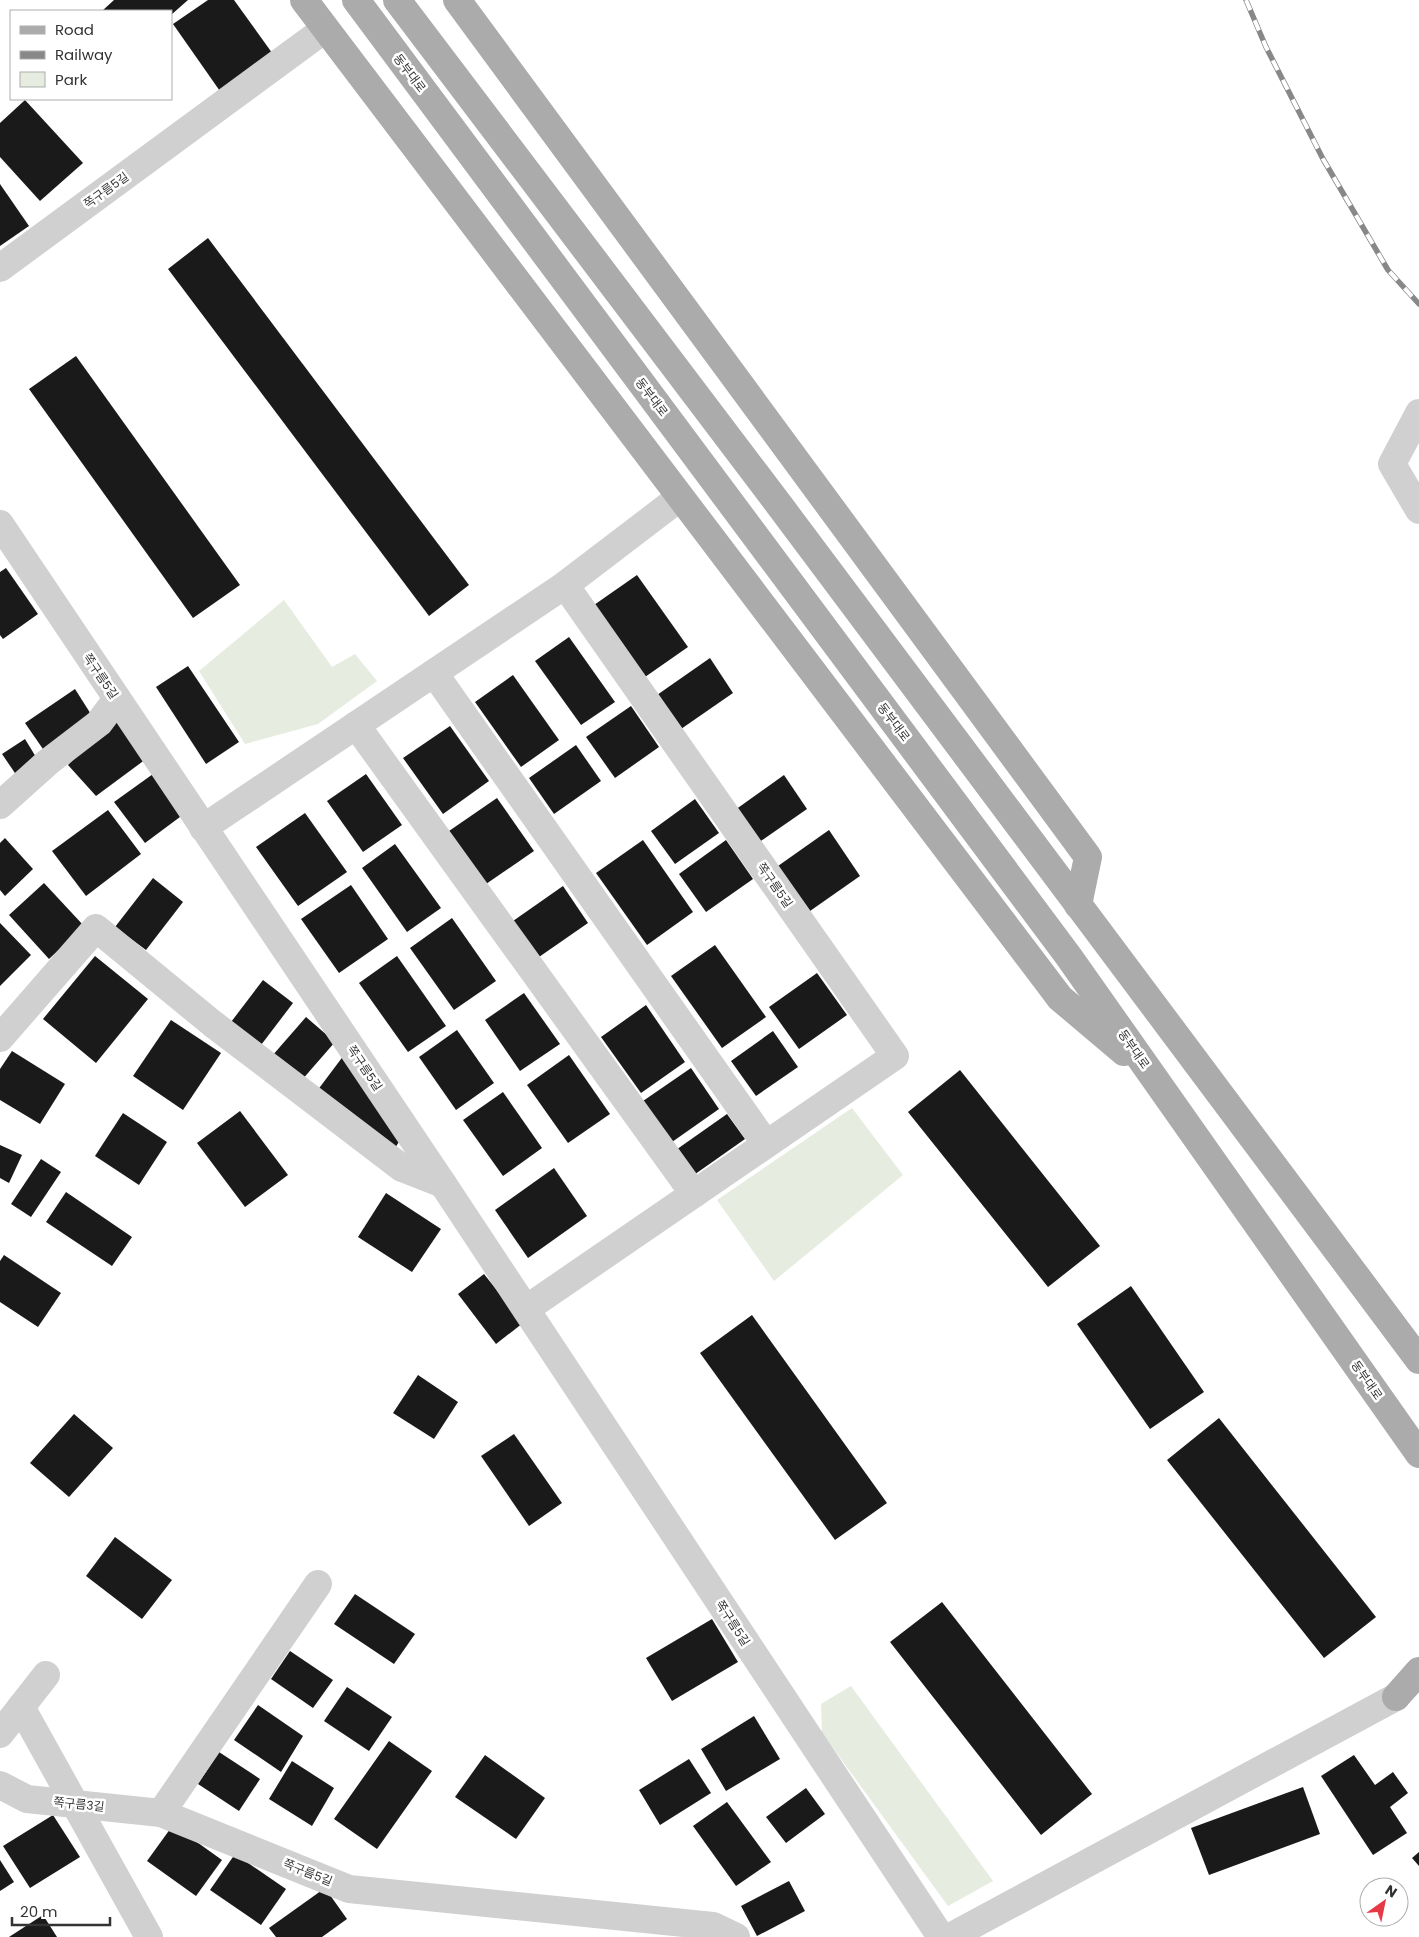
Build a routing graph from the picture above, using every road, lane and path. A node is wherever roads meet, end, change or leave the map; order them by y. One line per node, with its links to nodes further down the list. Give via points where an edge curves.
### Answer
1 (304, 0): 5 (main road)
2 (356, 0): 20 (main road, 동부대로, via 1069,957)
3 (397, 0): 17 (main road)
4 (457, 0): 17 (main road, via 1088,857)
5 (325, 29): 6 (street, 쪽구름5길); 8 (main road)
6 (0, 268)
7 (1419, 414): 9 (street, via 1392,464)
8 (679, 498): 11 (street); 20 (main road, via 1060,998)
9 (1419, 510)
10 (0, 524): 13 (street, 쪽구름5길)
11 (565, 585): 12 (street); 21 (street, 쪽구름5길, via 895,1056)
12 (434, 673): 14 (street); 21 (street)
13 (116, 699): 15 (street, via 99,723); 16 (street, 쪽구름5길)
14 (356, 725): 16 (street); 23 (street)
15 (0, 805)
16 (202, 828): 22 (street, 쪽구름5길)
17 (1078, 905): 25 (main road)
18 (10, 1009): 19 (street); 22 (street, via 96,928 213,1024 402,1168)
19 (0, 1038)
20 (1154, 1077): 26 (main road, 동부대로)
21 (766, 1144): 23 (street, 쪽구름5길)
22 (443, 1184): 24 (street, 쪽구름5길)
23 (694, 1194): 24 (street, 쪽구름5길)
24 (526, 1309): 38 (street, 쪽구름5길)
25 (1419, 1360)
26 (1419, 1454)
27 (318, 1584): 35 (street)
28 (1419, 1671): 30 (main road)
29 (46, 1675): 31 (street)
30 (1407, 1693): 39 (street)
31 (21, 1707): 32 (street); 34 (street)
32 (0, 1734)
33 (0, 1786): 34 (street, 쪽구름3길, via 27,1799)
34 (75, 1804): 35 (street, 쪽구름3길); 36 (street)
35 (161, 1813): 37 (street, 쪽구름5길, via 349,1889 713,1926)
36 (149, 1937)
37 (736, 1937)
38 (941, 1937)
39 (950, 1937)

